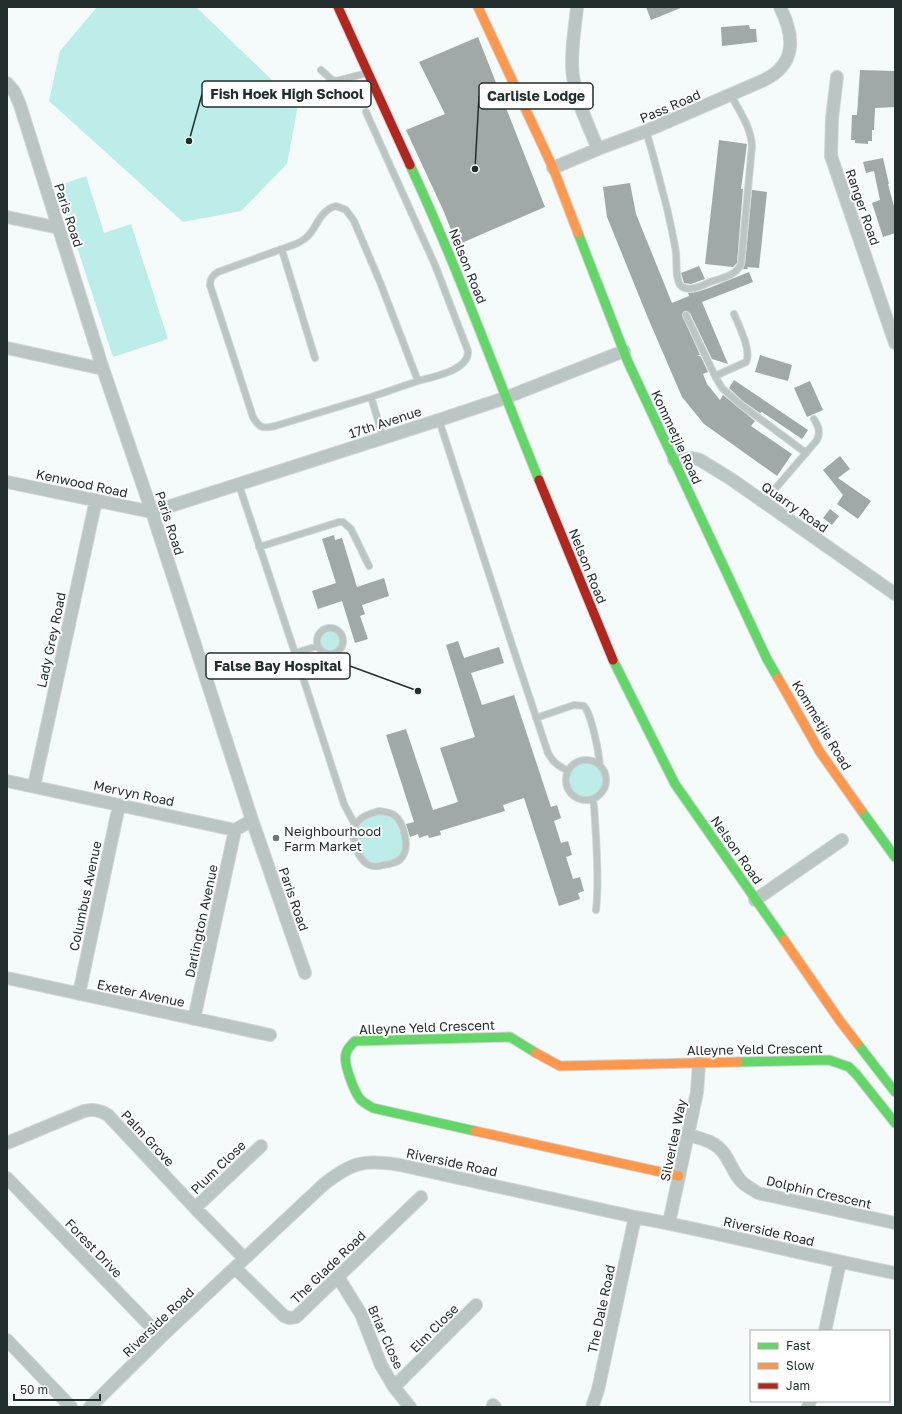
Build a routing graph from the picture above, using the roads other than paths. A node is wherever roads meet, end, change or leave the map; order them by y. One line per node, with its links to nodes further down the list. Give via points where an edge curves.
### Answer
1 (338, 7): 6 (street, Nelson Road)
2 (478, 7): 13 (street, Kommetjie Road)
3 (577, 7): 12 (street, via 573,81)
4 (780, 7): 9 (street, Pass Road, via 790,37 788,56 768,79)
5 (321, 70): 6 (lane, via 336,81)
6 (368, 72): 27 (street, Nelson Road, via 434,216)
7 (837, 77): 19 (street, Ranger Road, via 831,156)
8 (7, 83): 15 (street, Paris Road, via 17,96)
9 (731, 95): 11 (street, Pass Road); 11 (lane, via 749,130 752,146 741,264 736,272 726,277 691,289 684,288 680,283 669,218)
10 (366, 112): 25 (lane, via 435,265 468,352 467,359 460,367)
11 (646, 131): 12 (street, Pass Road)
12 (598, 149): 13 (street, Pass Road)
13 (553, 168): 21 (street, Kommetjie Road)
14 (7, 216): 15 (street)
15 (59, 228): 23 (street, Paris Road)
16 (282, 250): 22 (lane); 25 (lane, via 308,236 324,213 331,208 340,207 348,212 380,282); 26 (lane, via 218,272 210,281 255,421 267,428)
17 (734, 314): 24 (lane, via 747,349 748,359)
18 (686, 315): 24 (lane)
19 (895, 343)
20 (7, 348): 23 (street)
21 (624, 351): 27 (street, 17th Avenue); 32 (street, Kommetjie Road)
22 (315, 358)
23 (103, 369): 37 (street, Paris Road)
24 (714, 376): 31 (lane, via 728,394)
25 (418, 381): 26 (lane)
26 (371, 397): 30 (lane)
27 (505, 398): 29 (street, 17th Avenue); 55 (street, Nelson Road, via 618,671 670,775)
28 (814, 419): 31 (lane, via 819,429 818,437)
29 (440, 420): 30 (street, 17th Avenue); 43 (lane)
30 (383, 437): 34 (street, 17th Avenue)
31 (806, 453): 36 (lane)
32 (674, 460): 36 (street, Quarry Road, via 700,460); 54 (street, Kommetjie Road, via 771,666 820,752)
33 (7, 482): 35 (street, Kenwood Road)
34 (239, 485): 37 (street, 17th Avenue); 38 (lane)
35 (96, 500): 37 (street, Kenwood Road); 47 (street, Lady Grey Road)
36 (763, 503): 40 (street, Quarry Road)
37 (152, 512): 50 (street, Paris Road)
38 (260, 547): 39 (lane, via 343,522 351,529); 42 (lane)
39 (369, 566)
40 (895, 594)
41 (318, 646): 41 (lane, via 318,637 327,628 336,629 343,635 344,644 336,654 327,654); 42 (lane)
42 (295, 653): 51 (lane, via 344,804)
43 (536, 718): 44 (lane, via 574,705 584,706 596,743); 45 (lane, via 550,758)
44 (600, 766): 45 (lane, via 583,760); 48 (lane, via 606,778 605,785 603,791)
45 (568, 771): 48 (lane, via 566,782 571,793 581,799)
46 (7, 781): 47 (street, Mervyn Road)
47 (34, 786): 49 (street, Mervyn Road)
48 (593, 799): 56 (lane, via 598,890)
49 (119, 805): 52 (street, Mervyn Road); 59 (street, Columbus Avenue)
50 (252, 820): 52 (street); 57 (street, Paris Road)
51 (355, 825): 51 (lane, via 363,817 379,811 394,815 400,822 406,842 402,858 377,867 364,862 354,842)
52 (235, 830): 60 (street, Darlington Avenue)
53 (842, 840): 55 (street)
54 (895, 857)
55 (755, 900): 63 (street, Nelson Road, via 840,1021)
56 (596, 910)
57 (305, 973)
58 (7, 978): 59 (street, Exeter Avenue)
59 (79, 994): 60 (street, Exeter Avenue)
60 (194, 1019): 61 (street, Exeter Avenue)
61 (270, 1035)
62 (699, 1063): 64 (street, Alleyne Yeld Crescent, via 829,1060 849,1067); 65 (street, Silverlea Way, via 697,1092); 68 (street, Alleyne Yeld Crescent, via 560,1066 510,1037 355,1041 345,1056 358,1098 372,1108)
63 (895, 1092)
64 (895, 1123)
65 (689, 1135): 68 (street, Silverlea Way); 74 (street, Dolphin Crescent, via 716,1146 730,1161 740,1180 758,1193)
66 (7, 1143): 71 (street, Palm Grove, via 84,1111 101,1111 108,1115)
67 (261, 1146): 71 (street, Plum Close)
68 (679, 1176): 73 (street, Silverlea Way)
69 (7, 1178): 82 (street, Forest Drive)
70 (421, 1197): 79 (street, The Glade Road)
71 (195, 1208): 75 (street, Palm Grove)
72 (636, 1217): 73 (street, Riverside Road); 75 (street, Riverside Road, via 400,1165 368,1162 357,1164 337,1174); 88 (street, The Dale Road, via 598,1390)
73 (669, 1223): 76 (street, Riverside Road)
74 (895, 1223)
75 (244, 1258): 77 (street, Riverside Road)
76 (840, 1262): 78 (street, Riverside Road); 81 (street)
77 (235, 1268): 79 (street, The Glade Road, via 289,1318 296,1317 302,1312); 82 (street, Riverside Road)
78 (895, 1273)
79 (338, 1277): 84 (street, Briar Close, via 361,1314 381,1365)
80 (476, 1305): 84 (street, Elm Close)
81 (825, 1330)
82 (161, 1337): 86 (street, Riverside Road)
83 (7, 1340): 85 (street)
84 (394, 1387): 87 (street, Briar Close)
85 (71, 1407)
86 (90, 1407)
87 (410, 1407)
88 (592, 1407)

